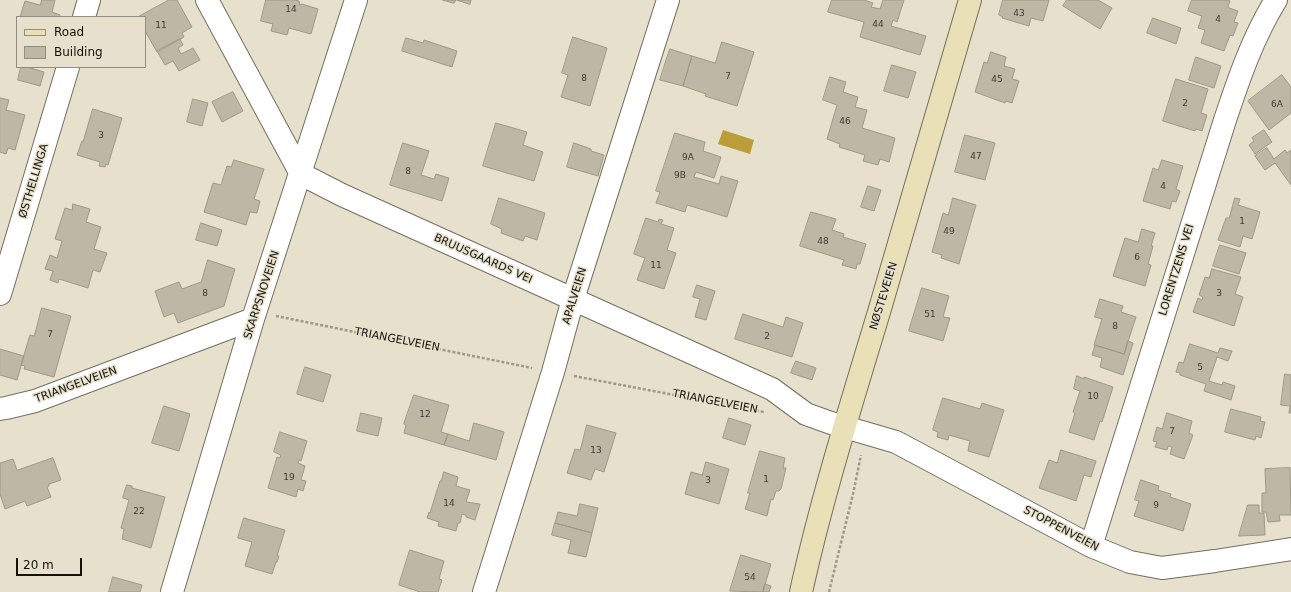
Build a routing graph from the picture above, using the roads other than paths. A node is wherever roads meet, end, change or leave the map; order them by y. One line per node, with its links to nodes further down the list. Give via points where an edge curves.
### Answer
1 (90, 0): 9 (street)
2 (207, 0): 11 (street)
3 (356, 0): 11 (street, SKARPSNOVEIEN)
4 (668, 0): 13 (street, APALVEIEN)
5 (970, 0): 16 (main road, NØSTEVEIEN)
6 (1276, 0): 17 (street, LORENTZENS VEI, via 1247,58 1225,120)
7 (1287, 0): 8 (street)
8 (1291, 5)
9 (84, 16)
10 (68, 68): 12 (street, ØSTHELLINGA)
11 (301, 174): 13 (street, BRUUSGAARDS VEI, via 372,210); 14 (street, SKARPSNOVEIEN)
12 (0, 294)
13 (573, 299): 16 (street, BRUUSGAARDS VEI, via 772,389 806,414); 20 (street, APALVEIEN, via 553,372)
14 (254, 319): 15 (street, TRIANGELVEIEN, via 35,401); 19 (street, SKARPSNOVEIEN)
15 (0, 409)
16 (844, 427): 17 (street, STOPPENVEIEN, via 896,442); 21 (main road, NØSTEVEIEN)
17 (1091, 546): 18 (street, STOPPENVEIEN, via 1130,562 1162,568)
18 (1291, 549)
19 (172, 592)
20 (484, 592)
21 (801, 592)

